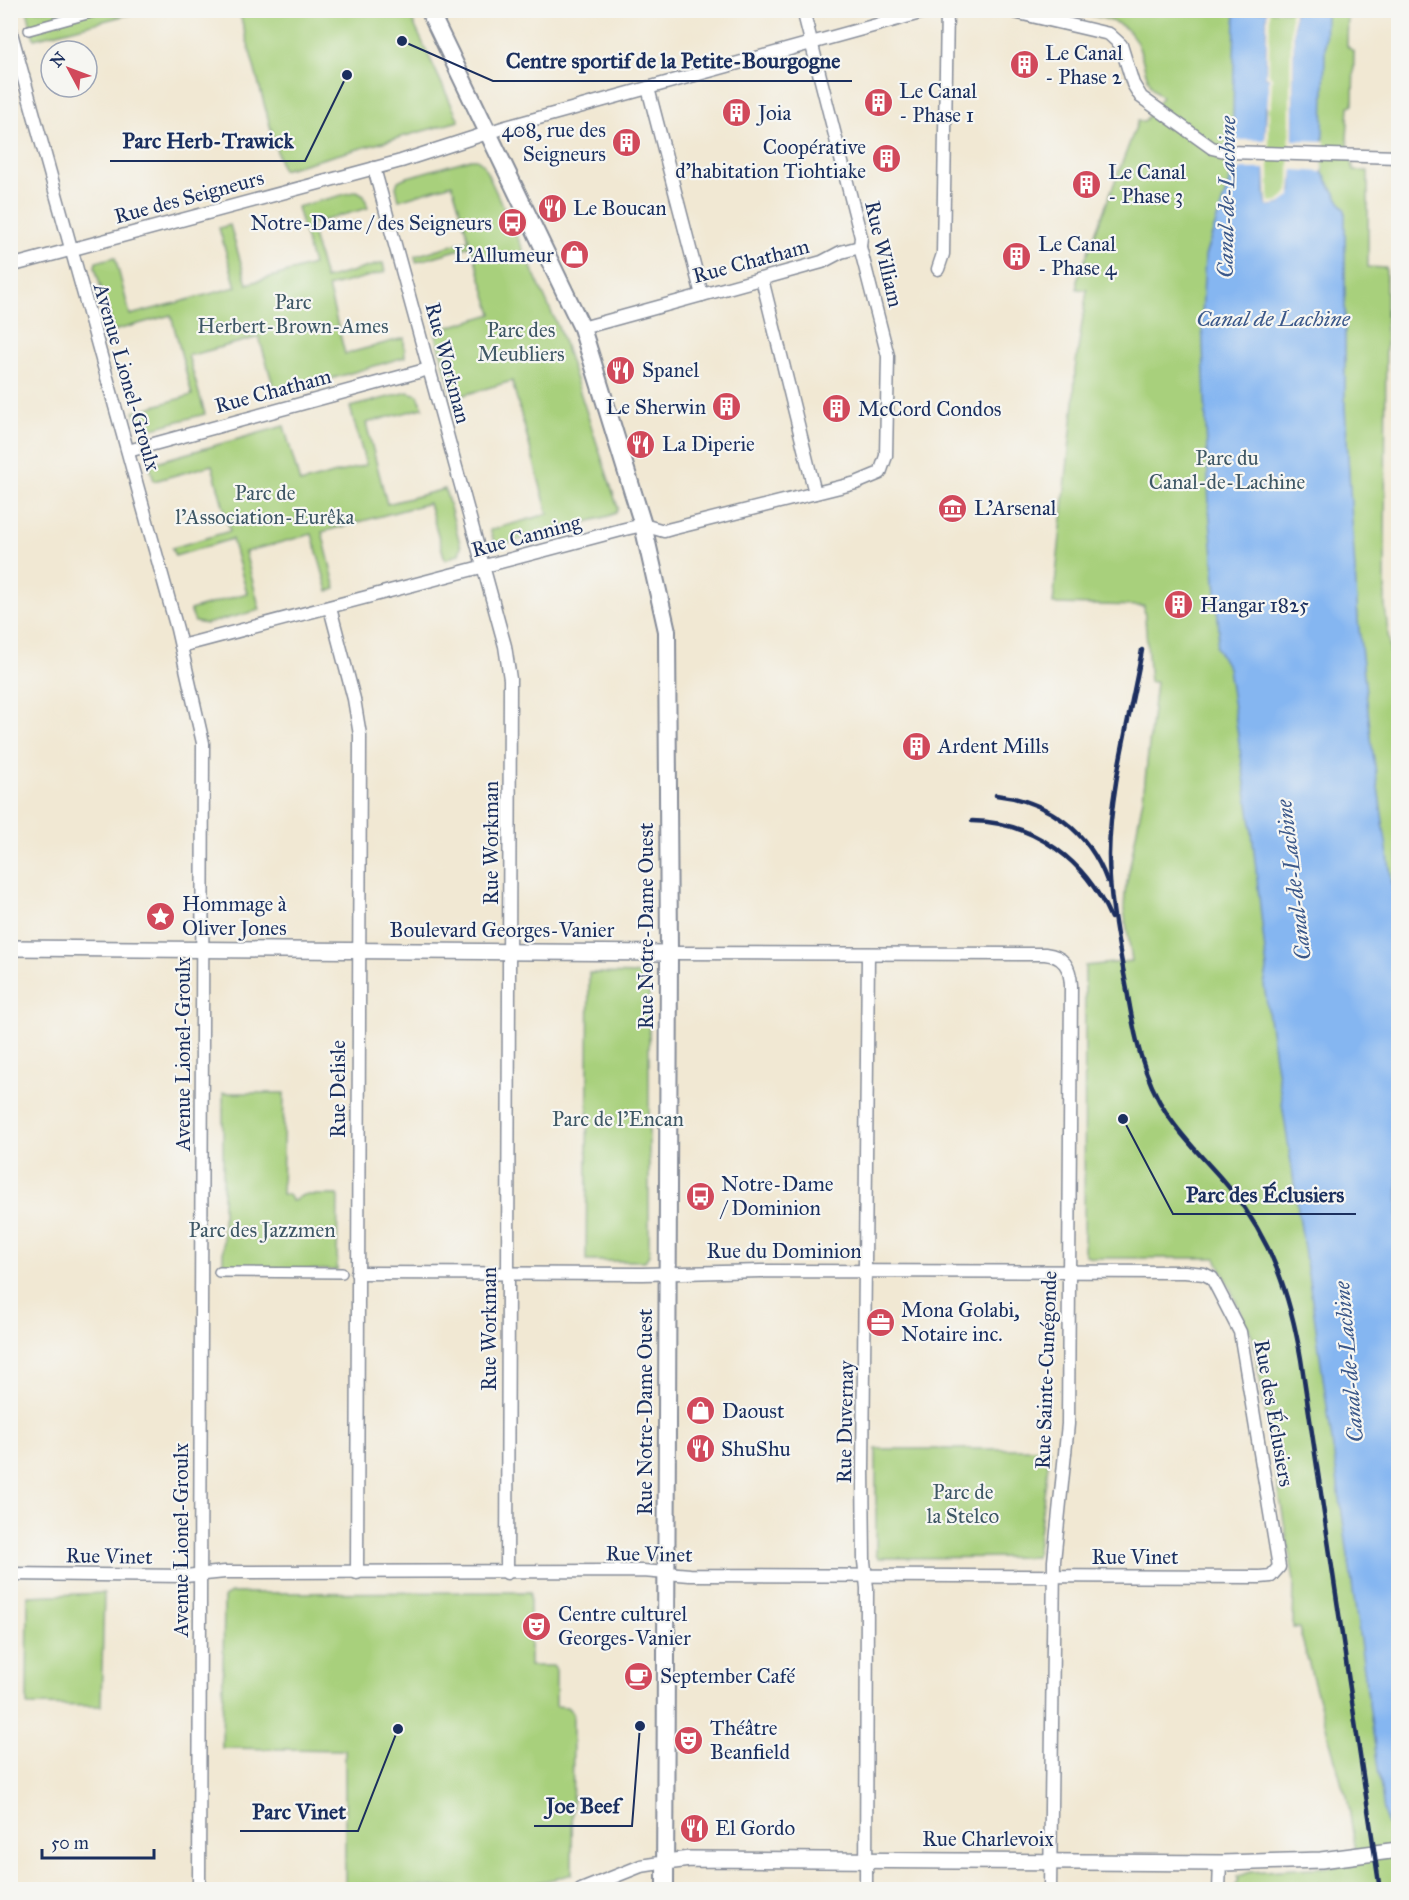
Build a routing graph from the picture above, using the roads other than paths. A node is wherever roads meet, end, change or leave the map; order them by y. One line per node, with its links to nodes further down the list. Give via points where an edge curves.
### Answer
1 (102, 10): 8 (street)
2 (429, 10): 11 (main road, Rue Notre-Dame Ouest)
3 (803, 10): 9 (street, Rue William)
4 (931, 10): 9 (street, Rue des Seigneurs)
5 (947, 10): 17 (street, via 943,254)
6 (1006, 10): 12 (street, via 1109,34 1121,45 1133,84 1145,101 1207,145 1229,152)
7 (10, 29): 15 (street, Avenue Lionel-Groulx)
8 (29, 30)
9 (812, 43): 10 (street, Rue des Seigneurs); 14 (street, Rue William, via 861,237)
10 (648, 88): 11 (street, Rue des Seigneurs); 19 (street)
11 (489, 134): 13 (street, Rue des Seigneurs); 20 (main road, Rue Notre-Dame Ouest)
12 (1398, 157)
13 (374, 168): 15 (street, Rue des Seigneurs); 21 (street, Rue Workman)
14 (860, 247): 18 (street, Rue Chatham); 23 (street, Rue William, via 888,356 886,456)
15 (72, 250): 16 (street, Rue des Seigneurs); 22 (street, Avenue Lionel-Groulx)
16 (10, 266)
17 (938, 270)
18 (762, 279): 19 (street, Rue Chatham); 24 (street)
19 (702, 295): 20 (street, Rue Chatham)
20 (582, 328): 25 (main road, Rue Notre-Dame Ouest)
21 (429, 369): 22 (street, Rue Chatham); 26 (street, Rue Workman)
22 (128, 451): 28 (street, Avenue Lionel-Groulx)
23 (880, 473): 24 (street, Rue Canning)
24 (815, 492): 25 (street, Rue Canning, via 664,531)
25 (643, 525): 26 (street, Rue Canning); 33 (main road, Rue Notre-Dame Ouest, via 663,605 668,644)
26 (484, 568): 27 (street, Rue Canning); 31 (street, Rue Workman, via 507,654 511,688)
27 (330, 608): 28 (street, Rue Canning); 32 (street, Rue Delisle, via 360,735)
28 (181, 646): 30 (street, Avenue Lionel-Groulx, via 203,750)
29 (10, 948): 30 (street, Boulevard Georges-Vanier)
30 (203, 949): 32 (street, Boulevard Georges-Vanier); 48 (street, Avenue Lionel-Groulx)
31 (510, 950): 32 (street, Boulevard Georges-Vanier); 33 (street, Boulevard Georges-Vanier); 42 (street, Rue Workman)
32 (357, 951): 41 (street, Rue Delisle)
33 (669, 953): 34 (street, Boulevard Georges-Vanier); 38 (main road, Rue Notre-Dame Ouest)
34 (868, 954): 35 (street, Boulevard Georges-Vanier, via 1045,954); 36 (street, Rue Duvernay)
35 (1064, 961): 39 (street, Rue Sainte-Cunégonde, via 1071,985)
36 (866, 1271): 38 (street, Rue du Dominion); 39 (street, Rue du Dominion); 50 (street, Rue Duvernay)
37 (219, 1272): 40 (street)
38 (668, 1272): 42 (street, Rue du Dominion); 46 (main road, Rue Notre-Dame Ouest)
39 (1069, 1272): 43 (street, Rue du Dominion, via 1185,1272); 51 (street, Rue Sainte-Cunégonde, via 1068,1424)
40 (342, 1273)
41 (357, 1273): 42 (street, Rue du Dominion); 49 (street, Rue Delisle)
42 (509, 1274): 45 (street, Rue Workman)
43 (1210, 1276): 44 (street, Rue des Éclusiers, via 1232,1313 1243,1342)
44 (1279, 1563): 51 (street, Rue Vinet, via 1269,1577)
45 (507, 1573): 46 (street, Rue Vinet); 49 (street, Rue Vinet)
46 (666, 1573): 50 (street, Rue Vinet); 55 (main road, Rue Notre-Dame Ouest)
47 (10, 1574): 48 (street, Rue Vinet)
48 (201, 1574): 49 (street, Rue Vinet); 57 (street, Avenue Lionel-Groulx)
49 (357, 1574)
50 (865, 1575): 51 (street, Rue Vinet); 53 (street, Rue Duvernay)
51 (1054, 1576): 54 (street, Rue Sainte-Cunégonde)
52 (1395, 1851): 56 (street, Rue Charlevoix, via 1321,1860)
53 (866, 1860): 54 (street, Rue Charlevoix); 55 (street, Rue Charlevoix); 60 (street, Rue Duvernay)
54 (1050, 1861): 56 (street, Rue Charlevoix); 61 (street, Rue Sainte-Cunégonde)
55 (666, 1862): 58 (street, Rue Charlevoix, via 641,1866); 59 (main road, Rue Notre-Dame Ouest)
56 (1220, 1863): 62 (street)
57 (199, 1890)
58 (581, 1890)
59 (665, 1890)
60 (866, 1890)
61 (1050, 1890)
62 (1219, 1890)

